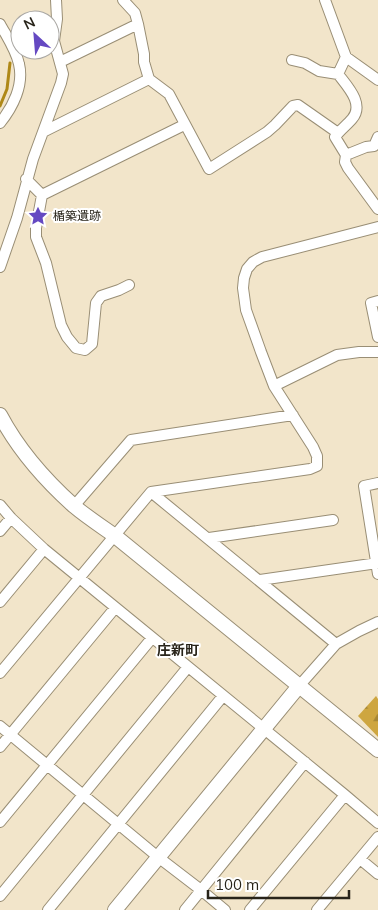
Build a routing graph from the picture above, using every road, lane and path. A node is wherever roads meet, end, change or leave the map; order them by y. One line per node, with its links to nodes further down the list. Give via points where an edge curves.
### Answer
1 (56, 0): 8 (street, via 54,41)
2 (123, 0): 5 (street, via 135,13)
3 (324, 0): 6 (street)
4 (0, 24): 12 (street, via 15,52 20,72 15,99)
5 (138, 24): 8 (street); 10 (street)
6 (346, 57): 9 (street); 11 (street)
7 (292, 60): 9 (street, via 306,63 319,71)
8 (60, 62): 14 (street, via 61,83)
9 (338, 74): 15 (street, via 357,106 356,113)
10 (150, 79): 13 (street, via 168,94); 14 (street)
11 (378, 80)
12 (0, 123)
13 (184, 125): 15 (street, via 209,169 267,132 294,106 298,105); 19 (street)
14 (43, 132): 18 (street)
15 (338, 133): 17 (street, via 335,137)
16 (378, 136): 17 (street, via 374,146)
17 (346, 155): 20 (street, via 348,168)
18 (26, 179): 19 (street); 22 (street)
19 (42, 195): 23 (street, via 36,237 46,263 61,325 76,348 85,350 92,344 96,303 102,296)
20 (378, 210)
21 (378, 226): 27 (street, via 262,257 247,270 243,288 246,310)
22 (0, 267)
23 (129, 284)
24 (378, 301): 25 (street, via 370,303)
25 (378, 337)
26 (378, 352): 27 (street, via 336,355)
27 (274, 386): 29 (street)
28 (0, 415): 33 (street, via 37,468)
29 (293, 415): 31 (street, via 317,456 317,466); 33 (street, via 131,440)
30 (378, 483): 34 (street, via 364,486)
31 (151, 492): 38 (street); 39 (street)
32 (0, 505): 35 (street)
33 (74, 506): 38 (street)
34 (373, 515): 41 (street)
35 (11, 518): 37 (street); 40 (street)
36 (332, 520): 39 (street)
37 (0, 531)
38 (115, 536): 43 (street); 52 (street)
39 (208, 538): 44 (street)
40 (44, 549): 43 (street); 45 (street)
41 (377, 563): 42 (street); 44 (street)
42 (378, 574)
43 (80, 578): 46 (street); 51 (street)
44 (260, 580): 49 (street)
45 (0, 602)
46 (115, 608): 48 (street); 56 (street)
47 (378, 622): 49 (street)
48 (152, 638): 50 (street); 60 (street)
49 (336, 644): 52 (street)
50 (188, 667): 53 (street); 61 (street)
51 (0, 673)
52 (298, 686): 55 (street); 58 (street)
53 (224, 696): 55 (street); 65 (street)
54 (0, 726): 56 (street)
55 (263, 729): 59 (street); 67 (street)
56 (10, 735): 57 (street); 60 (street)
57 (0, 748)
58 (378, 750)
59 (305, 762): 62 (street); 70 (street)
60 (48, 765): 61 (street); 63 (street)
61 (83, 795): 65 (street); 71 (street)
62 (345, 795): 64 (street); 76 (street)
63 (0, 822)
64 (378, 823)
65 (118, 824): 67 (street); 72 (street)
66 (378, 837): 68 (street)
67 (158, 857): 70 (street); 73 (street)
68 (360, 859): 69 (street); 77 (street)
69 (378, 874)
70 (202, 890): 74 (street); 75 (street)
71 (0, 896)
72 (48, 910)
73 (115, 910)
74 (185, 910)
75 (225, 910)
76 (250, 910)
77 (317, 910)

